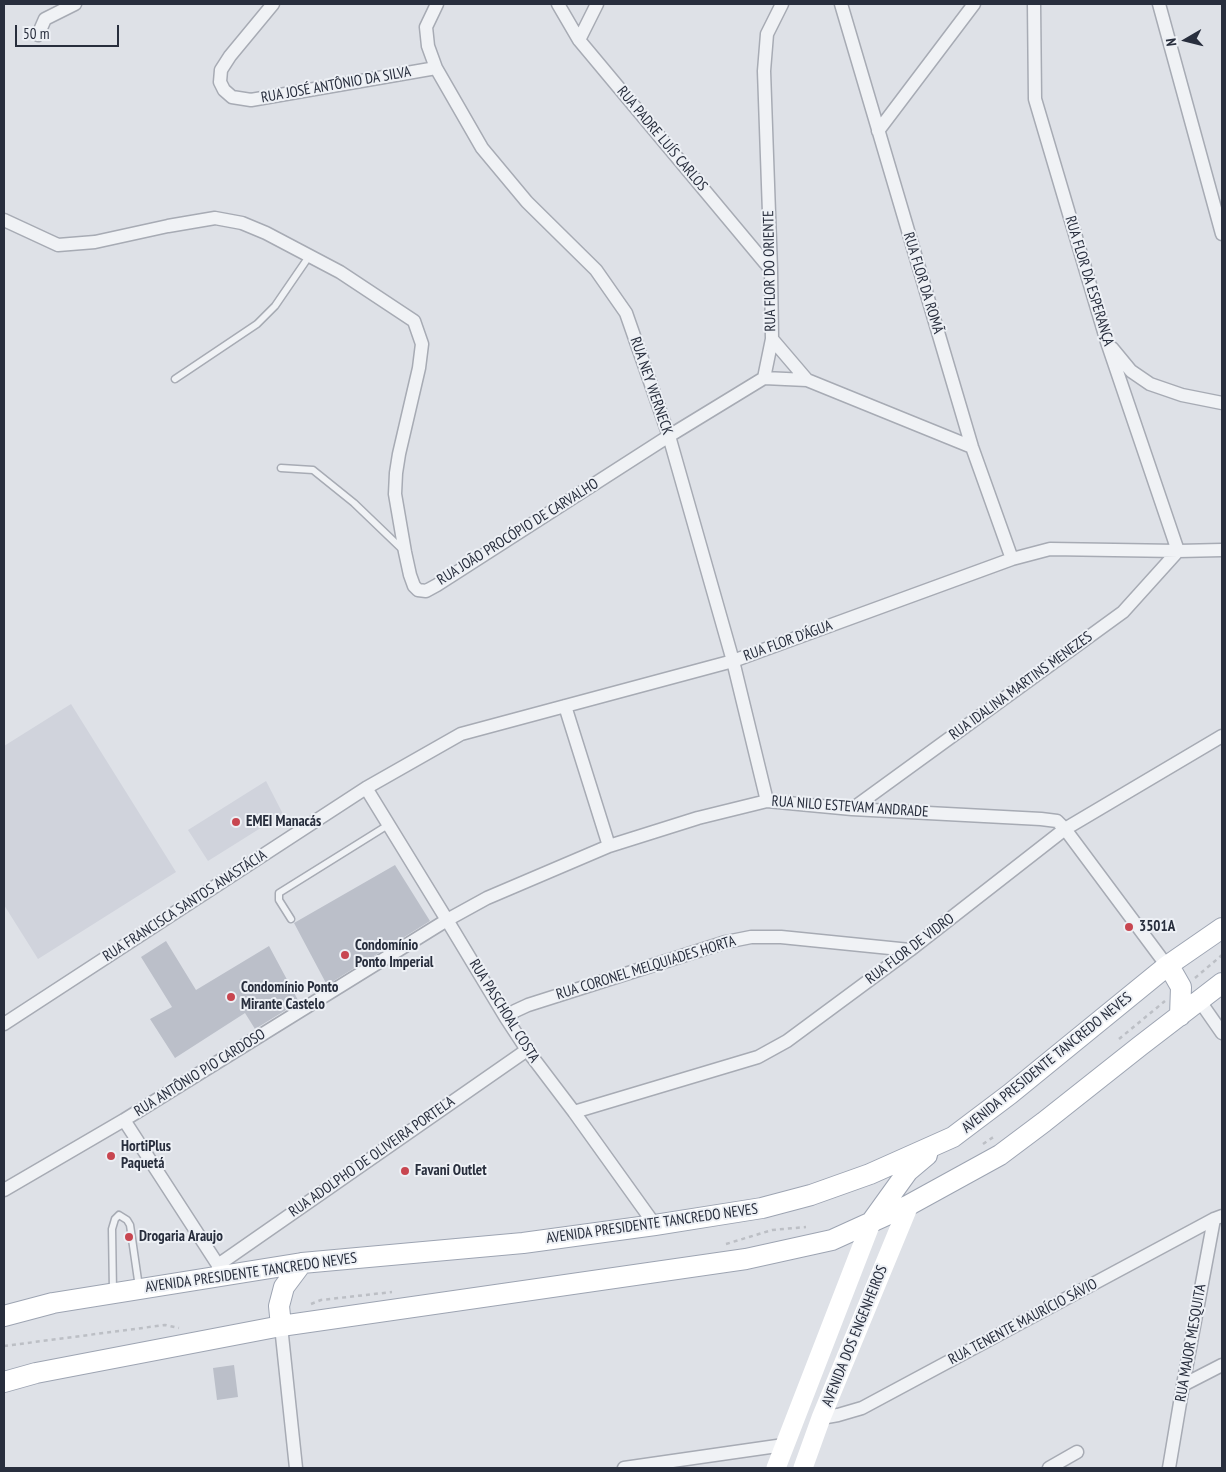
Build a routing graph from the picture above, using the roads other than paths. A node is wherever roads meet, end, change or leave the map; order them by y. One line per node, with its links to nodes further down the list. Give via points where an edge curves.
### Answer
1 (75, 4): 11 (street, via 45,19)
2 (273, 4): 13 (street, RUA JOSÉ ANTÔNIO DA SILVA, via 221,70 220,82 232,97 251,100)
3 (437, 4): 13 (street, RUA NEY WERNECK, via 426,27 428,46)
4 (558, 4): 12 (street, RUA PADRE LUÍS CARLOS)
5 (597, 4): 12 (street)
6 (782, 4): 18 (street, RUA FLOR DO ORIENTE, via 767,34 764,71)
7 (841, 4): 14 (street, RUA FLOR DA ROMÃ)
8 (974, 4): 14 (street)
9 (1034, 4): 20 (street, RUA FLOR DA ESPERANÇA, via 1035,99)
10 (1160, 4): 16 (street)
11 (38, 35)
12 (579, 40): 18 (street, RUA PADRE LUÍS CARLOS)
13 (436, 68): 25 (street, RUA NEY WERNECK, via 482,148 527,202 596,270 626,313)
14 (878, 131): 26 (street, RUA FLOR DA ROMÃ)
15 (4, 220): 17 (street, RUA JOÃO PROCÓPIO DE CARVALHO, via 58,245 95,242 215,218 266,232)
16 (1222, 234)
17 (310, 255): 22 (lane, via 275,306 257,324); 30 (street, RUA JOÃO PROCÓPIO DE CARVALHO, via 414,321 422,344 396,473 395,494)
18 (771, 270): 19 (street, RUA FLOR DO ORIENTE)
19 (772, 339): 21 (street); 23 (street, RUA FLOR DO ORIENTE)
20 (1107, 342): 24 (street, via 1131,371 1150,384); 29 (street, RUA FLOR DA ESPERANÇA)
21 (764, 378): 23 (street); 25 (street)
22 (175, 379)
23 (807, 380): 26 (street, RUA FLOR DO ORIENTE)
24 (1222, 403)
25 (669, 436): 30 (street, RUA JOÃO PROCÓPIO DE CARVALHO, via 426,591 414,586); 32 (street, RUA NEY WERNECK)
26 (972, 448): 31 (street, RUA FLOR DA ROMÃ)
27 (281, 468): 30 (lane, via 313,470 354,503)
28 (1222, 550): 29 (street, RUA FLOR D'ÁGUA)
29 (1178, 551): 31 (street, RUA FLOR D'ÁGUA, via 1050,548); 37 (street, RUA IDALINA MARTINS MENEZES, via 1123,612)
30 (404, 552)
31 (1012, 559): 32 (street, RUA FLOR D'ÁGUA)
32 (733, 661): 33 (street, RUA FLOR D'ÁGUA); 36 (street, RUA NEY WERNECK)
33 (565, 706): 35 (street, RUA FLOR D'ÁGUA, via 461,734); 40 (street)
34 (1222, 736): 39 (street, RUA FLOR DE VIDRO)
35 (366, 788): 38 (street, RUA PASCHOAL COSTA); 50 (street, RUA FRANCISCA SANTOS ANASTÁCIA)
36 (767, 801): 37 (street, RUA NILO ESTEVAM ANDRADE); 40 (street, RUA NILO ESTEVAM ANDRADE)
37 (852, 810): 39 (street, RUA NILO ESTEVAM ANDRADE, via 1041,819 1057,821)
38 (388, 825): 41 (lane, via 279,893 279,900); 42 (street, RUA PASCHOAL COSTA)
39 (1065, 829): 44 (street, RUA FLOR DE VIDRO); 45 (street)
40 (608, 846): 42 (street, RUA ANTÔNIO PIO CARDOSO, via 487,898)
41 (291, 919)
42 (447, 920): 49 (street, RUA PASCHOAL COSTA); 54 (street, RUA ANTÔNIO PIO CARDOSO)
43 (1222, 928): 45 (main road, AVENIDA PRESIDENTE TANCREDO NEVES)
44 (910, 950): 49 (street, RUA CORONEL MELQUIADES HORTA, via 751,937 726,942 528,1005); 53 (street, RUA FLOR DE VIDRO, via 787,1041 758,1057)
45 (1167, 966): 48 (main road, via 1181,987); 55 (main road, AVENIDA PRESIDENTE TANCREDO NEVES)
46 (1222, 983): 47 (main road)
47 (1199, 1000): 48 (main road); 51 (street)
48 (1180, 1016): 57 (main road, via 1000,1155)
49 (506, 1018): 52 (street, RUA PASCHOAL COSTA)
50 (4, 1024)
51 (1222, 1033)
52 (527, 1050): 53 (street, RUA PASCHOAL COSTA); 62 (street, RUA ADOLPHO DE OLIVEIRA PORTELA)
53 (574, 1112): 60 (street, RUA PASCHOAL COSTA)
54 (124, 1120): 56 (street, RUA ANTÔNIO PIO CARDOSO); 62 (street)
55 (953, 1137): 59 (main road, via 908,1171); 60 (main road, AVENIDA PRESIDENTE TANCREDO NEVES, via 870,1174 811,1195 762,1208)
56 (4, 1190)
57 (909, 1205): 59 (main road); 70 (street, AVENIDA DOS ENGENHEIROS)
58 (1218, 1218): 69 (street, RUA MAJOR MESQUITA); 70 (street, RUA TENENTE MAURÍCIO SÁVIO, via 862,1408)
59 (871, 1223): 66 (main road, via 832,1240 746,1258); 71 (street, AVENIDA DOS ENGENHEIROS)
60 (655, 1225): 61 (main road, AVENIDA PRESIDENTE TANCREDO NEVES, via 523,1243)
61 (302, 1263): 62 (main road, AVENIDA PRESIDENTE TANCREDO NEVES); 66 (main road, via 284,1287 279,1306)
62 (218, 1270): 63 (main road, AVENIDA PRESIDENTE TANCREDO NEVES)
63 (140, 1289): 64 (main road, AVENIDA PRESIDENTE TANCREDO NEVES); 64 (lane, via 130,1225 119,1215 112,1230)
64 (113, 1293): 65 (main road, AVENIDA PRESIDENTE TANCREDO NEVES, via 53,1303)
65 (4, 1316)
66 (281, 1326): 68 (main road); 73 (street)
67 (1222, 1365): 69 (street)
68 (4, 1382)
69 (1183, 1385): 78 (street, RUA MAJOR MESQUITA)
70 (821, 1418): 76 (street, AVENIDA DOS ENGENHEIROS)
71 (784, 1445): 74 (street); 75 (street, AVENIDA DOS ENGENHEIROS)
72 (1077, 1452): 77 (street)
73 (296, 1468)
74 (624, 1468)
75 (776, 1468)
76 (803, 1468)
77 (1049, 1468)
78 (1169, 1468)

